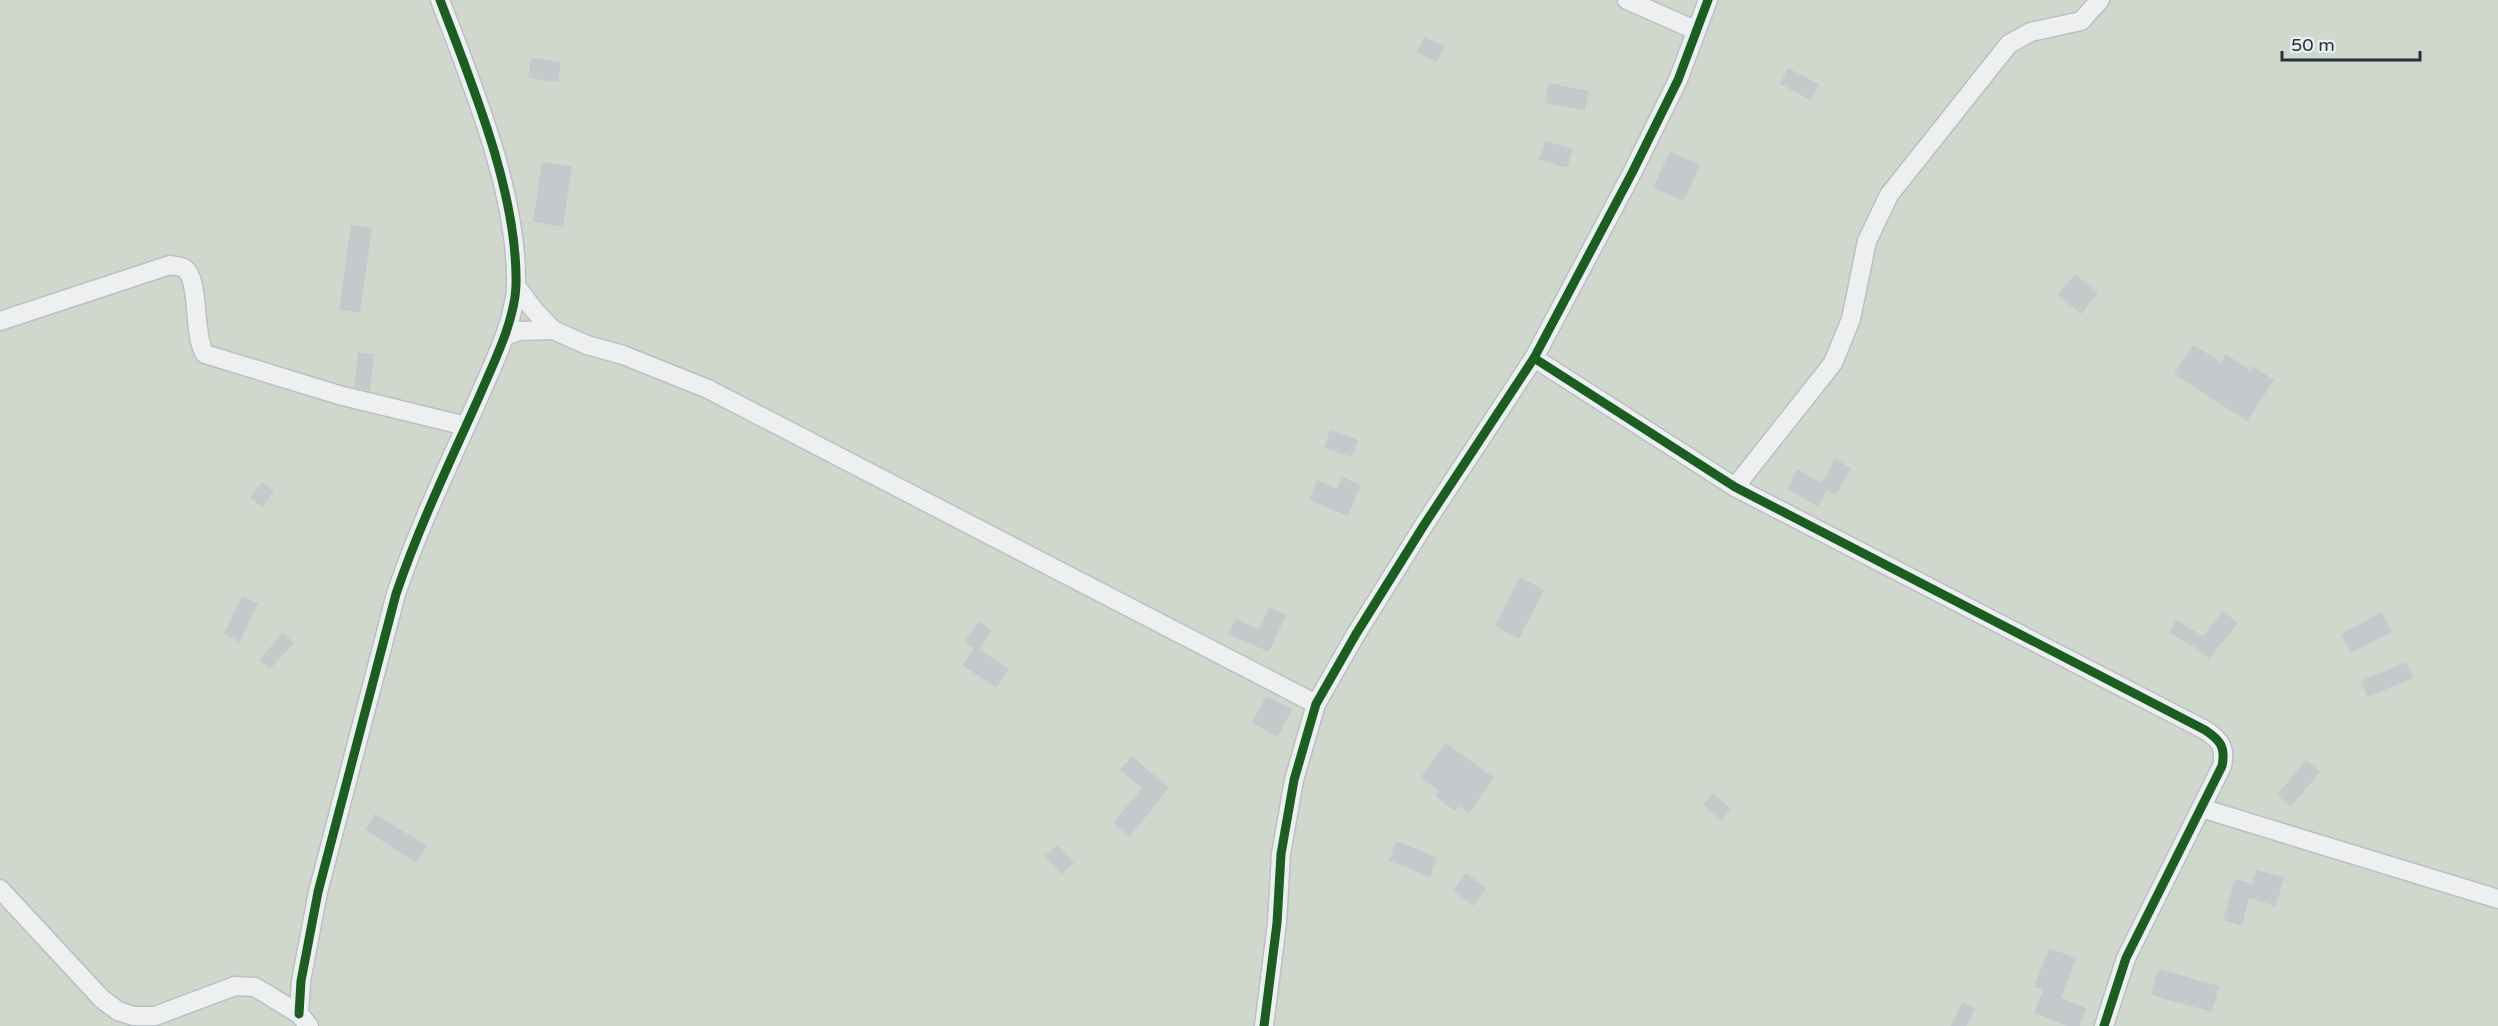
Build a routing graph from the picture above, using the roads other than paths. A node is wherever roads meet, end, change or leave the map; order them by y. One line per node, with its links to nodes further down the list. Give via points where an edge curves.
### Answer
1 (440, 0): 6 (street, via 504,184)
2 (1627, 0): 5 (street)
3 (1708, 0): 5 (street)
4 (2100, 0): 12 (street, via 2081,21 2031,32 2009,44 1888,195 1867,241 1851,319 1833,363)
5 (1695, 30): 10 (street, via 1678,80)
6 (516, 286): 8 (street); 9 (street)
7 (0, 321): 11 (street, via 170,265 183,267 191,276 199,345 206,354 339,395)
8 (554, 330): 9 (street, via 519,331); 13 (street, via 708,389)
9 (505, 336): 11 (street)
10 (1534, 358): 12 (street); 13 (street, via 1424,525)
11 (466, 426): 17 (street, via 396,594 318,892 300,990)
12 (1735, 488): 14 (street, via 2205,730 2219,740 2225,752)
13 (1316, 704): 18 (street, via 1294,780 1281,854)
14 (2201, 808): 16 (street); 19 (street, via 2126,958)
15 (0, 889): 17 (street, via 102,999 118,1011 155,1016 235,986 255,987)
16 (2498, 899)
17 (304, 1020)
18 (1264, 1026)
19 (2104, 1026)

